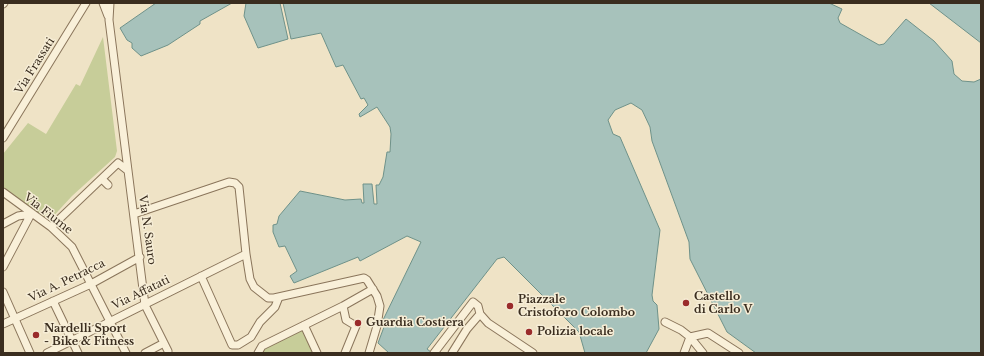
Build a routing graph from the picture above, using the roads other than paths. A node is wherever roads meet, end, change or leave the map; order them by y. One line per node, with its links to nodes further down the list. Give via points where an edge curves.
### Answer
1 (103, 3): 4 (street)
2 (110, 3): 4 (street)
3 (87, 4): 5 (street, Via Frassati)
4 (109, 20): 6 (street, Via N. Sauro)
5 (3, 138)
6 (127, 170): 7 (street, via 118,163); 11 (street, Via N. Sauro)
7 (102, 178): 8 (street); 13 (street)
8 (108, 185)
9 (3, 192): 10 (street, Via Fiume)
10 (31, 214): 12 (street, via 18,216); 13 (street, Via Fiume); 16 (street)
11 (134, 214): 14 (street, via 229,182 235,183 239,187); 15 (street, Via N. Sauro)
12 (3, 224)
13 (51, 227): 18 (street, Via Fiume, via 72,247)
14 (246, 254): 17 (street, Via Affatati); 21 (street, via 254,288 268,298)
15 (140, 257): 18 (street, Via A. Petracca); 23 (street, Via N. Sauro)
16 (3, 267)
17 (201, 276): 21 (street, via 232,345 238,345 250,337); 23 (street, Via Affatati)
18 (91, 284): 22 (street, Via A. Petracca); 27 (street, Via Fiume)
19 (373, 289): 21 (street, via 367,280 359,278); 24 (street); 45 (street, via 380,311)
20 (3, 292): 26 (street)
21 (280, 297)
22 (53, 301): 26 (street, Via A. Petracca); 32 (street)
23 (145, 305): 27 (street, Via Affatati); 33 (street)
24 (343, 306): 30 (street); 44 (street, via 346,320 356,326)
25 (480, 314): 36 (street, via 467,329); 46 (street, via 478,306 473,302); 47 (street, via 488,323)
26 (14, 318): 29 (street, Via A. Petracca); 37 (street)
27 (110, 321): 32 (street, Via Affatati); 40 (street, Via Fiume)
28 (665, 322): 31 (street)
29 (3, 324)
30 (304, 325): 42 (street, via 262,346); 43 (street)
31 (690, 337): 35 (street); 48 (street); 49 (street, via 708,333)
32 (72, 341): 38 (street, Via Affatati); 39 (street)
33 (164, 343): 34 (street); 41 (street)
34 (168, 350)
35 (700, 350)
36 (454, 352)
37 (30, 353)
38 (47, 353)
39 (78, 353)
40 (126, 353)
41 (145, 353)
42 (258, 353)
43 (317, 353)
44 (345, 353)
45 (369, 353)
46 (434, 353)
47 (533, 353)
48 (684, 353)
49 (739, 353)

